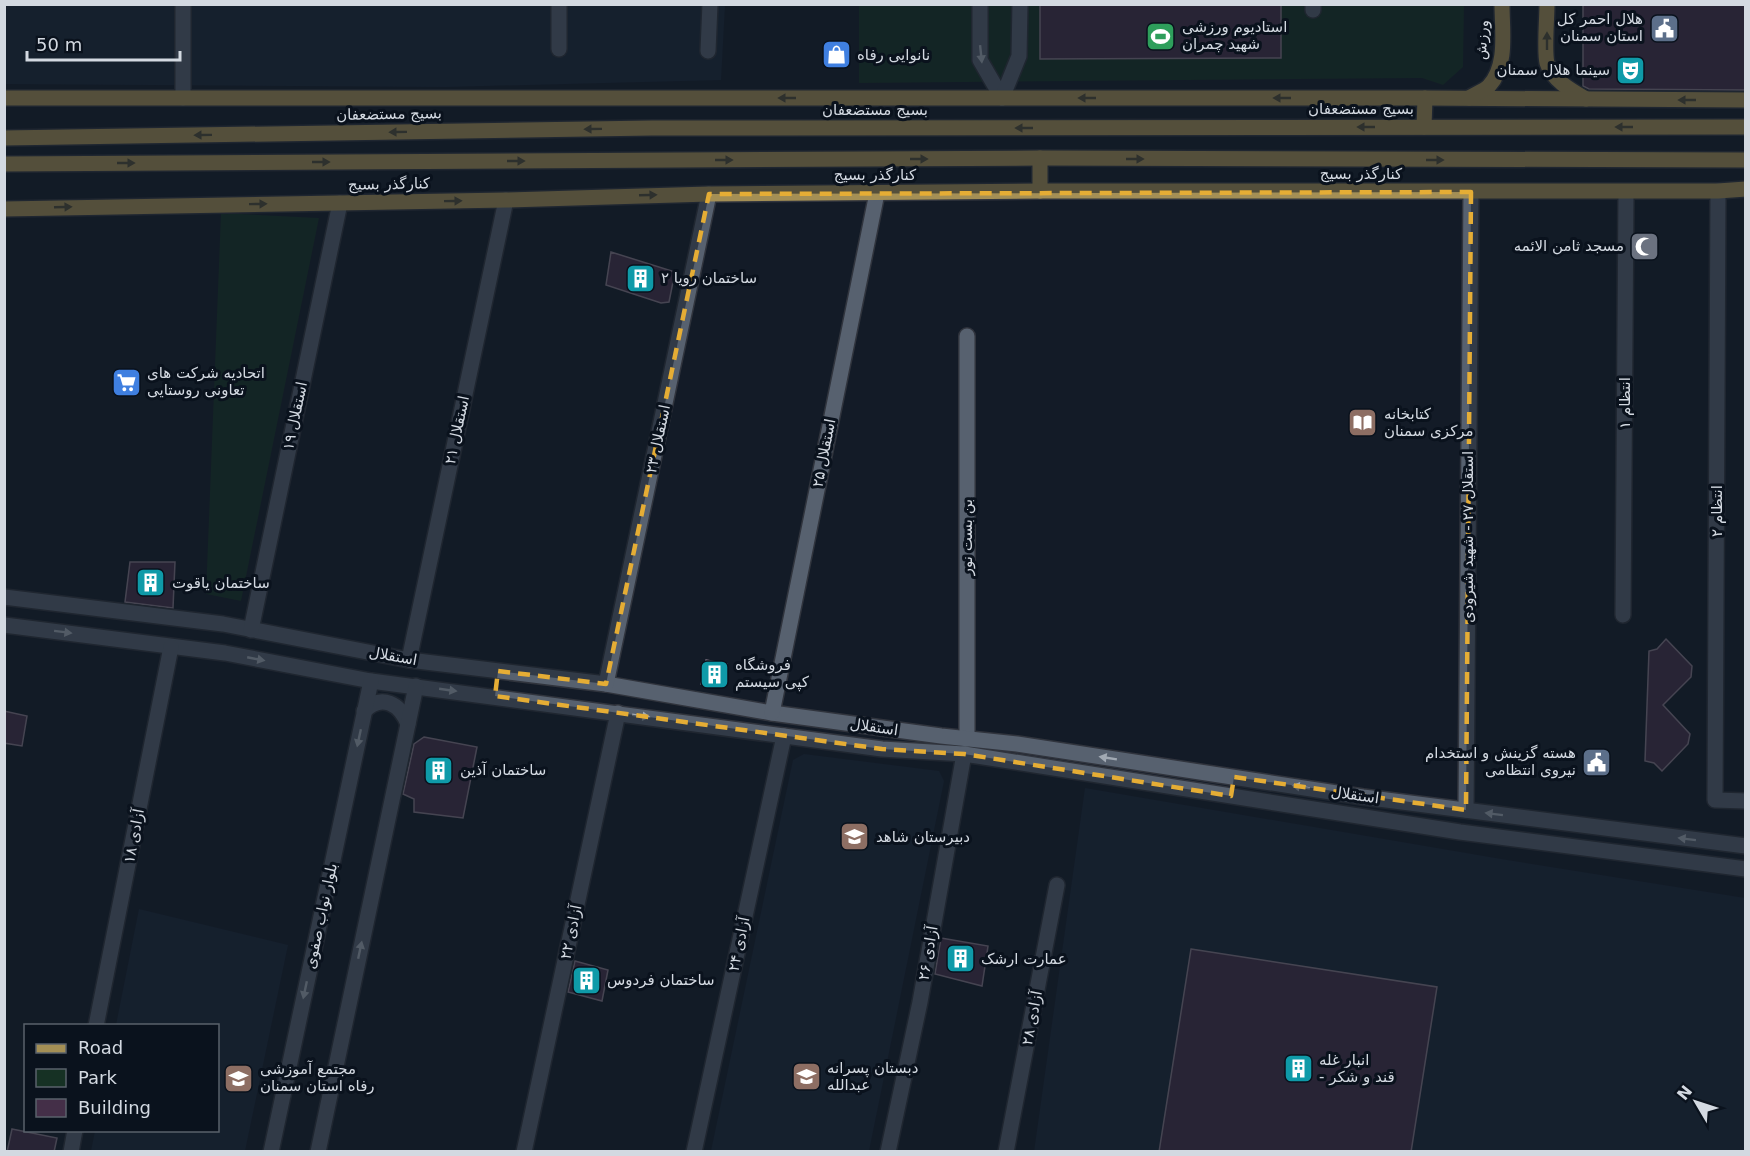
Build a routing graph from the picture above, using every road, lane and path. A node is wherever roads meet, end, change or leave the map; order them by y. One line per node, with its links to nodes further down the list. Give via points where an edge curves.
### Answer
1 (183, 4): 11 (street)
2 (559, 4): 8 (street)
3 (710, 4): 9 (street)
4 (980, 4): 12 (street, one-way to 12, via 980,60)
5 (1020, 4): 12 (street, via 1019,56)
6 (1502, 4): 14 (main road, ورزش, via 1501,61 1496,76 1487,88)
7 (1547, 4): 15 (main road, one-way to 7, via 1565,87 1547,64)
8 (559, 49)
9 (708, 51)
10 (4, 98): 11 (main road)
11 (183, 98): 12 (main road, one-way to 11)
12 (1002, 98): 13 (main road, one-way to 12)
13 (1425, 98): 14 (main road); 17 (main road)
14 (1467, 99): 15 (main road)
15 (1588, 100): 16 (main road, one-way to 15)
16 (1746, 100)
17 (1424, 127): 18 (main road, بسیج مستضعفان, one-way to 17); 19 (main road, بسیج مستضعفان, one-way to 19, via 652,128)
18 (1746, 127)
19 (4, 138)
20 (1040, 158): 21 (main road, one-way to 21); 22 (main road, one-way to 20); 24 (main road)
21 (1746, 160)
22 (4, 164)
23 (1746, 189): 25 (main road, کنارگذر بسیج)
24 (1040, 191): 26 (main road, کنارگذر بسیج); 28 (main road, کنارگذر بسیج)
25 (1718, 191): 27 (main road, کنارگذر بسیج); 53 (street, انتظام ۲, via 1715,800)
26 (1471, 192): 27 (main road, کنارگذر بسیج); 54 (street, استقلال ۲۷ - شهید شیرودی)
27 (1626, 192): 35 (street, انتظام ۱)
28 (877, 193): 29 (main road, کنارگذر بسیج); 47 (street, استقلال ۲۵)
29 (709, 194): 30 (main road, کنارگذر بسیج, one-way to 29); 42 (street, استقلال ۲۳)
30 (506, 200): 31 (main road, کنارگذر بسیج, one-way to 30); 39 (street, استقلال ۲۱)
31 (340, 203): 32 (main road, کنارگذر بسیج, one-way to 31); 37 (street, استقلال ۱۹)
32 (4, 209)
33 (967, 336): 50 (street, بن بست نور)
34 (4, 597): 37 (street, استقلال)
35 (1623, 615)
36 (4, 625): 38 (street, استقلال, one-way to 38)
37 (251, 630): 39 (street, استقلال)
38 (171, 647): 41 (street, استقلال, one-way to 41, via 225,653); 58 (street, آزادی ۱۸)
39 (409, 660): 40 (street, استقلال)
40 (498, 671): 42 (street, استقلال); 44 (street)
41 (371, 681): 43 (street, استقلال); 45 (street, بلوار نواب صفوی)
42 (606, 684): 47 (street, استقلال)
43 (416, 686): 44 (street, استقلال, one-way to 44); 48 (street)
44 (495, 696): 46 (street, استقلال)
45 (364, 711): 48 (street, via 386,701 404,712); 61 (street, بلوار نواب صفوی, one-way to 61)
46 (618, 713): 49 (street, استقلال, one-way to 49); 63 (street, آزادی ۲۲)
47 (772, 713): 50 (street, استقلال)
48 (408, 724): 62 (street, one-way to 48)
49 (784, 736): 50 (street, استقلال, via 882,749); 64 (street, آزادی ۲۴)
50 (965, 746): 51 (street, استقلال, one-way to 50, via 1017,744); 52 (street, استقلال); 65 (street, آزادی ۲۶, via 920,1002)
51 (1234, 777): 52 (street); 54 (street, استقلال, one-way to 51)
52 (1231, 796): 56 (street, استقلال, via 1460,832)
53 (1746, 801)
54 (1466, 810): 55 (street, استقلال, one-way to 54)
55 (1746, 846)
56 (1746, 869)
57 (1057, 885): 66 (street, آزادی ۲۸)
58 (96, 1024)
59 (75, 1132): 60 (street)
60 (71, 1152)
61 (271, 1152)
62 (318, 1152)
63 (524, 1152)
64 (694, 1152)
65 (888, 1152)
66 (1006, 1152)

